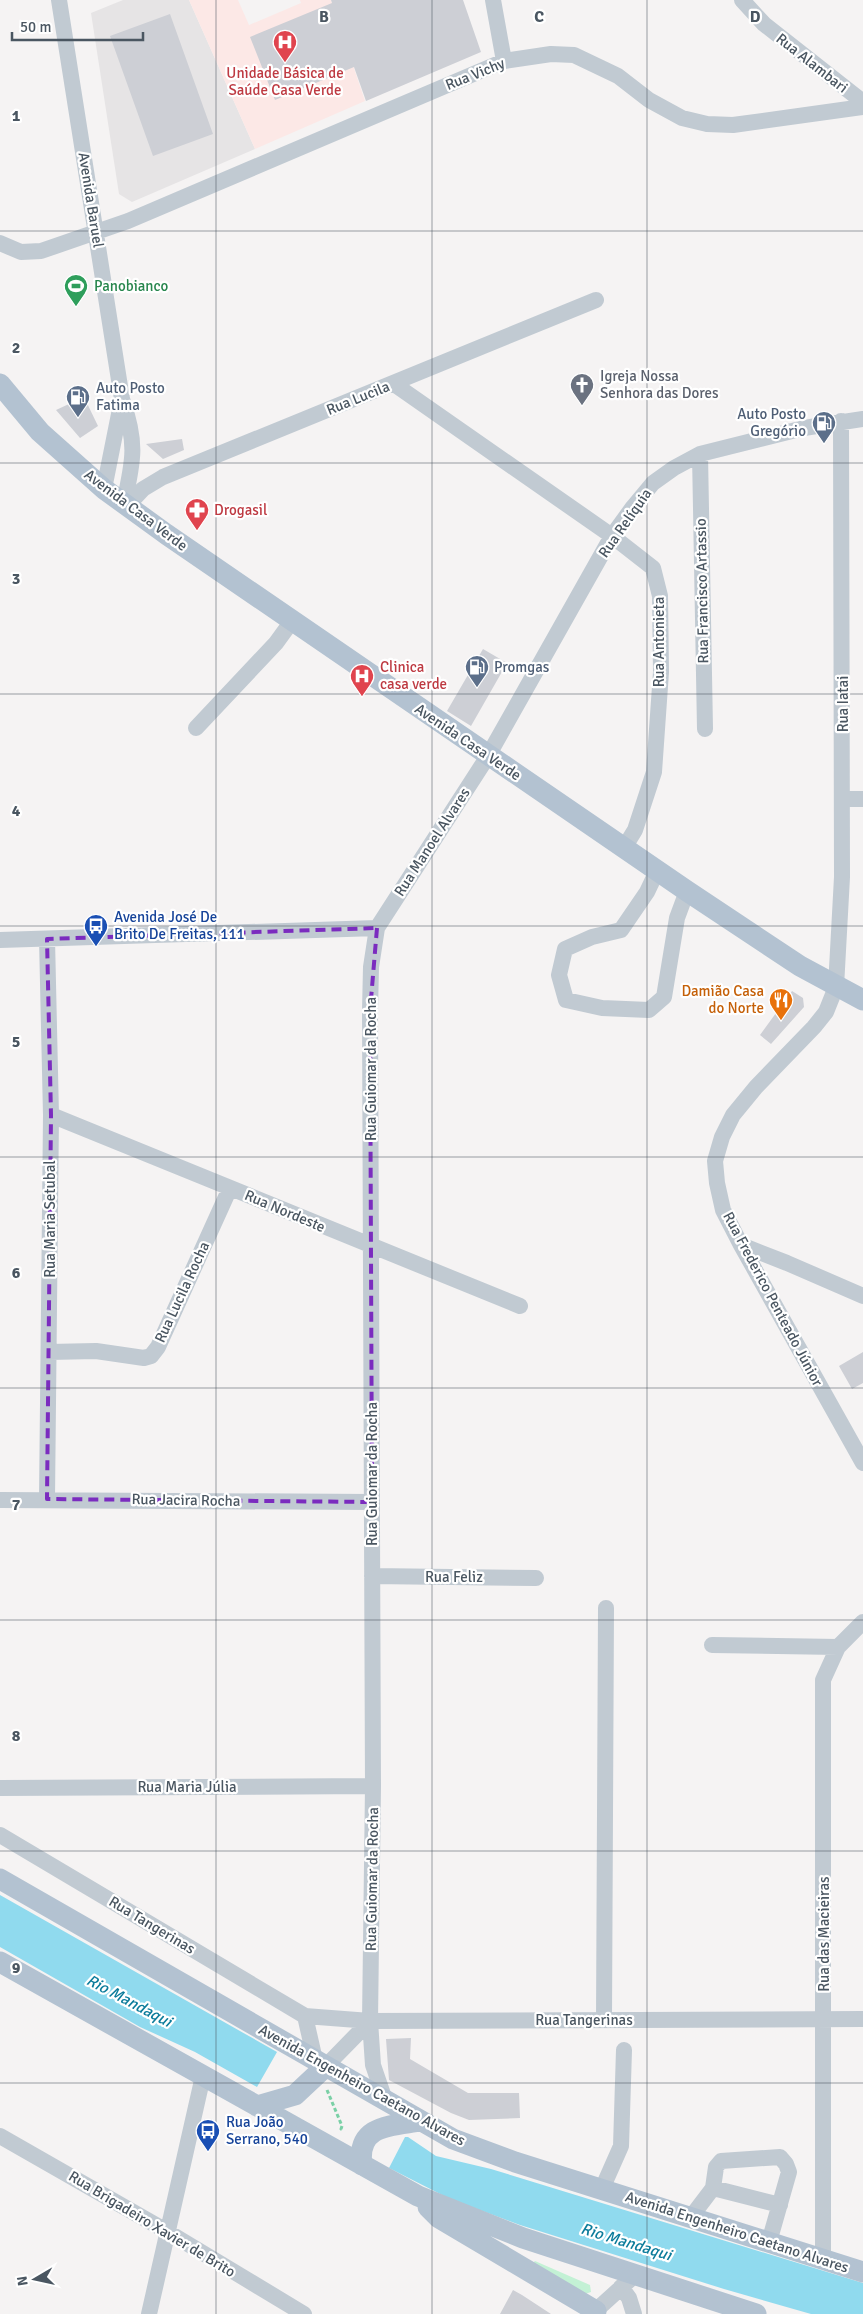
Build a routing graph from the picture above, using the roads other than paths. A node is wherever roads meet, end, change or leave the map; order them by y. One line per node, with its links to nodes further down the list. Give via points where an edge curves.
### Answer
1 (59, 0): 7 (street, Avenida Baruel)
2 (493, 0): 4 (street)
3 (742, 0): 5 (street, Rua Alambari, via 764,24)
4 (504, 61): 6 (street, Rua Vichy, via 551,54 574,55 618,76 648,100 682,118 707,124 733,125); 7 (street, Rua Vichy)
5 (863, 102)
6 (863, 107)
7 (96, 232): 8 (street, Rua Vichy, via 41,251 21,252); 12 (street, Avenida Baruel)
8 (0, 243)
9 (596, 300): 11 (street, Rua Lucila)
10 (0, 384): 16 (main road, Avenida Casa Verde, via 40,432)
11 (394, 384): 17 (street, Rua Lucila, via 162,477); 18 (street, Rua Antonieta)
12 (122, 400): 16 (street, Avenida Baruel); 17 (street, Avenida Baruel, via 134,445)
13 (863, 419): 14 (street, Rua Relíquia)
14 (841, 421): 15 (street, Rua Relíquia); 23 (street, Rua Iatai)
15 (700, 454): 18 (street, Rua Relíquia, via 653,483); 21 (street, Rua Francisco Artassio)
16 (104, 489): 17 (main road, Avenida Casa Verde)
17 (126, 504): 19 (main road, Avenida Casa Verde)
18 (612, 536): 22 (street, Rua Relíquia); 25 (street, Rua Antonieta, via 653,568 660,596 661,672 654,772 635,830)
19 (292, 621): 20 (street, via 276,643); 22 (main road, Avenida Casa Verde)
20 (196, 728)
21 (705, 729)
22 (488, 756): 25 (main road, Avenida Casa Verde); 28 (street, Rua Manoel Alvares)
23 (843, 799): 24 (street); 31 (street, Rua Iatai)
24 (863, 799)
25 (624, 848): 26 (main road, Avenida Casa Verde)
26 (657, 871): 27 (main road, Avenida Casa Verde); 27 (street, via 621,930 592,937 565,949 559,975 566,1000 602,1008 649,1010 664,997 677,918)
27 (686, 891): 31 (main road, Avenida Casa Verde)
28 (377, 928): 29 (street); 36 (street, Rua Guiomar da Rocha, via 371,967)
29 (47, 938): 30 (street); 33 (street, Rua Maria Setubal)
30 (0, 940)
31 (836, 987): 32 (main road, Avenida Casa Verde); 35 (street, Rua Frederico Penteado Júnior, via 826,1012 756,1087 733,1115 722,1137 715,1161 717,1183 723,1210)
32 (863, 1000)
33 (51, 1115): 34 (street, Rua Nordeste); 39 (street, Rua Maria Setubal)
34 (230, 1188): 36 (street, Rua Nordeste); 39 (street, Rua Lucila Rocha, via 152,1356 144,1358 96,1351)
35 (741, 1245): 37 (street); 40 (street, Rua Frederico Penteado Júnior)
36 (371, 1247): 38 (street, Rua Nordeste); 43 (street, Rua Guiomar da Rocha)
37 (863, 1296)
38 (520, 1306)
39 (49, 1352): 41 (street, Rua Maria Setubal)
40 (863, 1463)
41 (46, 1499): 42 (street, Rua Jacira Rocha); 43 (street, Rua Jacira Rocha)
42 (0, 1500)
43 (372, 1502): 44 (street, Rua Guiomar da Rocha)
44 (372, 1576): 45 (street, Rua Feliz); 50 (street, Rua Guiomar da Rocha)
45 (536, 1578)
46 (606, 1608): 58 (street)
47 (863, 1622): 49 (street, Rua das Macieiras)
48 (712, 1645): 49 (street)
49 (838, 1647): 56 (street, Rua das Macieiras, via 824,1680)
50 (373, 1786): 51 (street, Rua Maria Júlia); 59 (street, Rua Guiomar da Rocha)
51 (0, 1788)
52 (0, 1834): 55 (street, Rua Tangerinas)
53 (0, 1879): 61 (main road, Avenida Engenheiro Caetano Alvares)
54 (0, 1962): 62 (main road)
55 (305, 2016): 59 (street, Rua Tangerinas); 61 (street)
56 (824, 2019): 57 (street, Rua Tangerinas); 58 (street, Rua Tangerinas); 75 (street, Rua das Macieiras)
57 (863, 2019)
58 (604, 2020): 59 (street, Rua Tangerinas)
59 (370, 2021): 61 (street); 63 (street, Rua Guiomar da Rocha, via 374,2065)
60 (624, 2050): 69 (street, via 620,2146)
61 (321, 2063): 63 (main road, Avenida Engenheiro Caetano Alvares); 64 (main road, via 295,2095)
62 (204, 2076): 64 (main road); 73 (street)
63 (385, 2100): 65 (main road, Avenida Engenheiro Caetano Alvares)
64 (257, 2106): 67 (main road)
65 (421, 2120): 67 (main road, via 373,2132 364,2141); 69 (main road, Avenida Engenheiro Caetano Alvares, via 453,2139)
66 (0, 2136): 73 (street, Rua Brigadeiro Xavier de Brito)
67 (362, 2165): 70 (main road)
68 (713, 2188): 71 (street); 71 (street, via 720,2161 780,2157 789,2172); 72 (street)
69 (602, 2189): 72 (main road, Avenida Engenheiro Caetano Alvares)
70 (418, 2196): 77 (main road); 78 (main road, via 439,2218)
71 (780, 2205): 74 (street)
72 (692, 2217): 74 (main road, Avenida Engenheiro Caetano Alvares)
73 (168, 2232): 79 (street); 80 (street, Rua Brigadeiro Xavier de Brito)
74 (769, 2242): 75 (main road, Avenida Engenheiro Caetano Alvares)
75 (823, 2259): 76 (main road, Avenida Engenheiro Caetano Alvares)
76 (863, 2272)
77 (628, 2281): 78 (street); 81 (street); 82 (main road)
78 (594, 2312)
79 (149, 2314)
80 (304, 2314)
81 (634, 2314)
82 (756, 2314)

